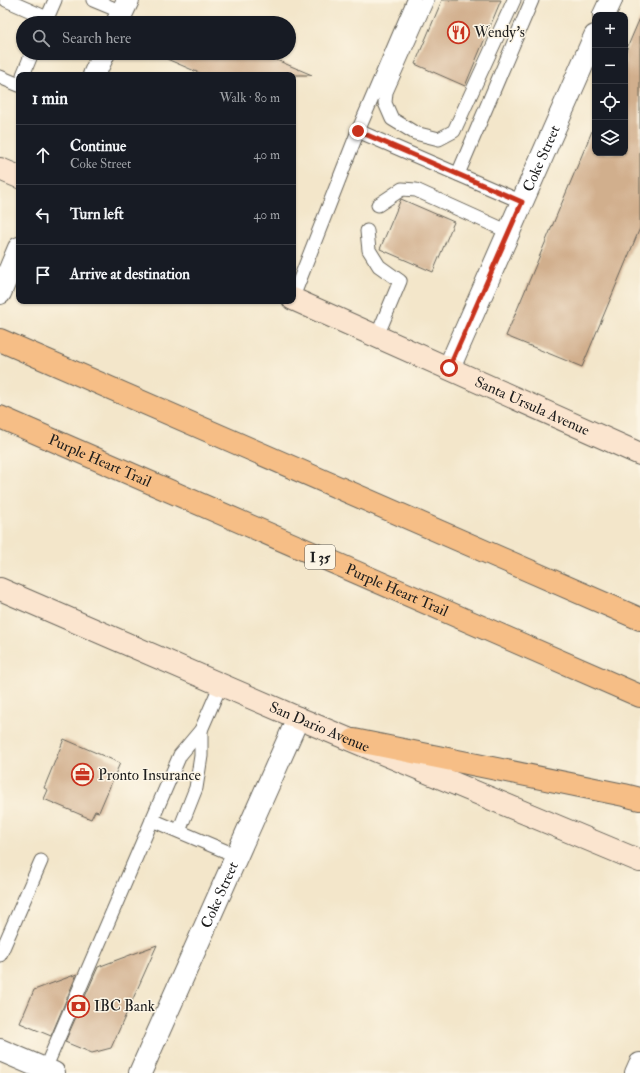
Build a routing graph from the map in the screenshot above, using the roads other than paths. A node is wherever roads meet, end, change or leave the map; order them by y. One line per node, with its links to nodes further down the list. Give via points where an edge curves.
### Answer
1 (6, 0): 11 (lane)
2 (55, 0): 12 (lane)
3 (93, 0): 9 (lane)
4 (414, 0): 20 (lane)
5 (427, 0): 6 (lane, via 386,92 385,103 392,119 414,133 439,139 454,131)
6 (514, 0)
7 (532, 0): 22 (lane)
8 (611, 0): 10 (street)
9 (122, 12)
10 (605, 12)
11 (36, 16)
12 (48, 16)
13 (592, 43): 24 (street, Coke Street)
14 (29, 60): 16 (lane)
15 (101, 60): 17 (street)
16 (24, 72)
17 (95, 72)
18 (0, 77): 19 (lane)
19 (16, 84)
20 (358, 131): 22 (lane); 29 (lane)
21 (0, 169): 23 (main road)
22 (458, 174): 24 (lane)
23 (16, 176)
24 (522, 202): 27 (street, Coke Street)
25 (378, 205): 27 (lane, via 402,189 416,190)
26 (367, 231): 32 (lane, via 369,250 379,266 400,281)
27 (509, 232): 34 (street, Coke Street)
28 (16, 255): 30 (street)
29 (296, 290)
30 (0, 293)
31 (296, 299): 32 (main road, Santa Ursula Avenue)
32 (377, 336): 34 (main road, Santa Ursula Avenue)
33 (0, 340): 38 (highway)
34 (449, 368): 36 (main road, Santa Ursula Avenue)
35 (0, 417): 40 (highway, Purple Heart Trail / I 35)
36 (640, 454)
37 (0, 589): 39 (main road, San Dario Avenue)
38 (640, 619)
39 (221, 684): 41 (main road, San Dario Avenue); 42 (lane)
40 (640, 696)
41 (298, 718): 43 (main road, San Dario Avenue); 47 (street, Coke Street)
42 (201, 730): 45 (lane, via 180,755); 46 (lane, via 201,756 196,788)
43 (354, 740): 44 (highway); 49 (main road, San Dario Avenue)
44 (640, 800)
45 (152, 820): 46 (lane); 53 (lane)
46 (178, 831): 47 (lane)
47 (237, 856): 54 (street, Coke Street)
48 (41, 861): 50 (lane)
49 (640, 861)
50 (0, 955)
51 (0, 1050): 53 (street)
52 (640, 1064): 55 (street)
53 (49, 1071)
54 (140, 1073)
55 (636, 1073)

